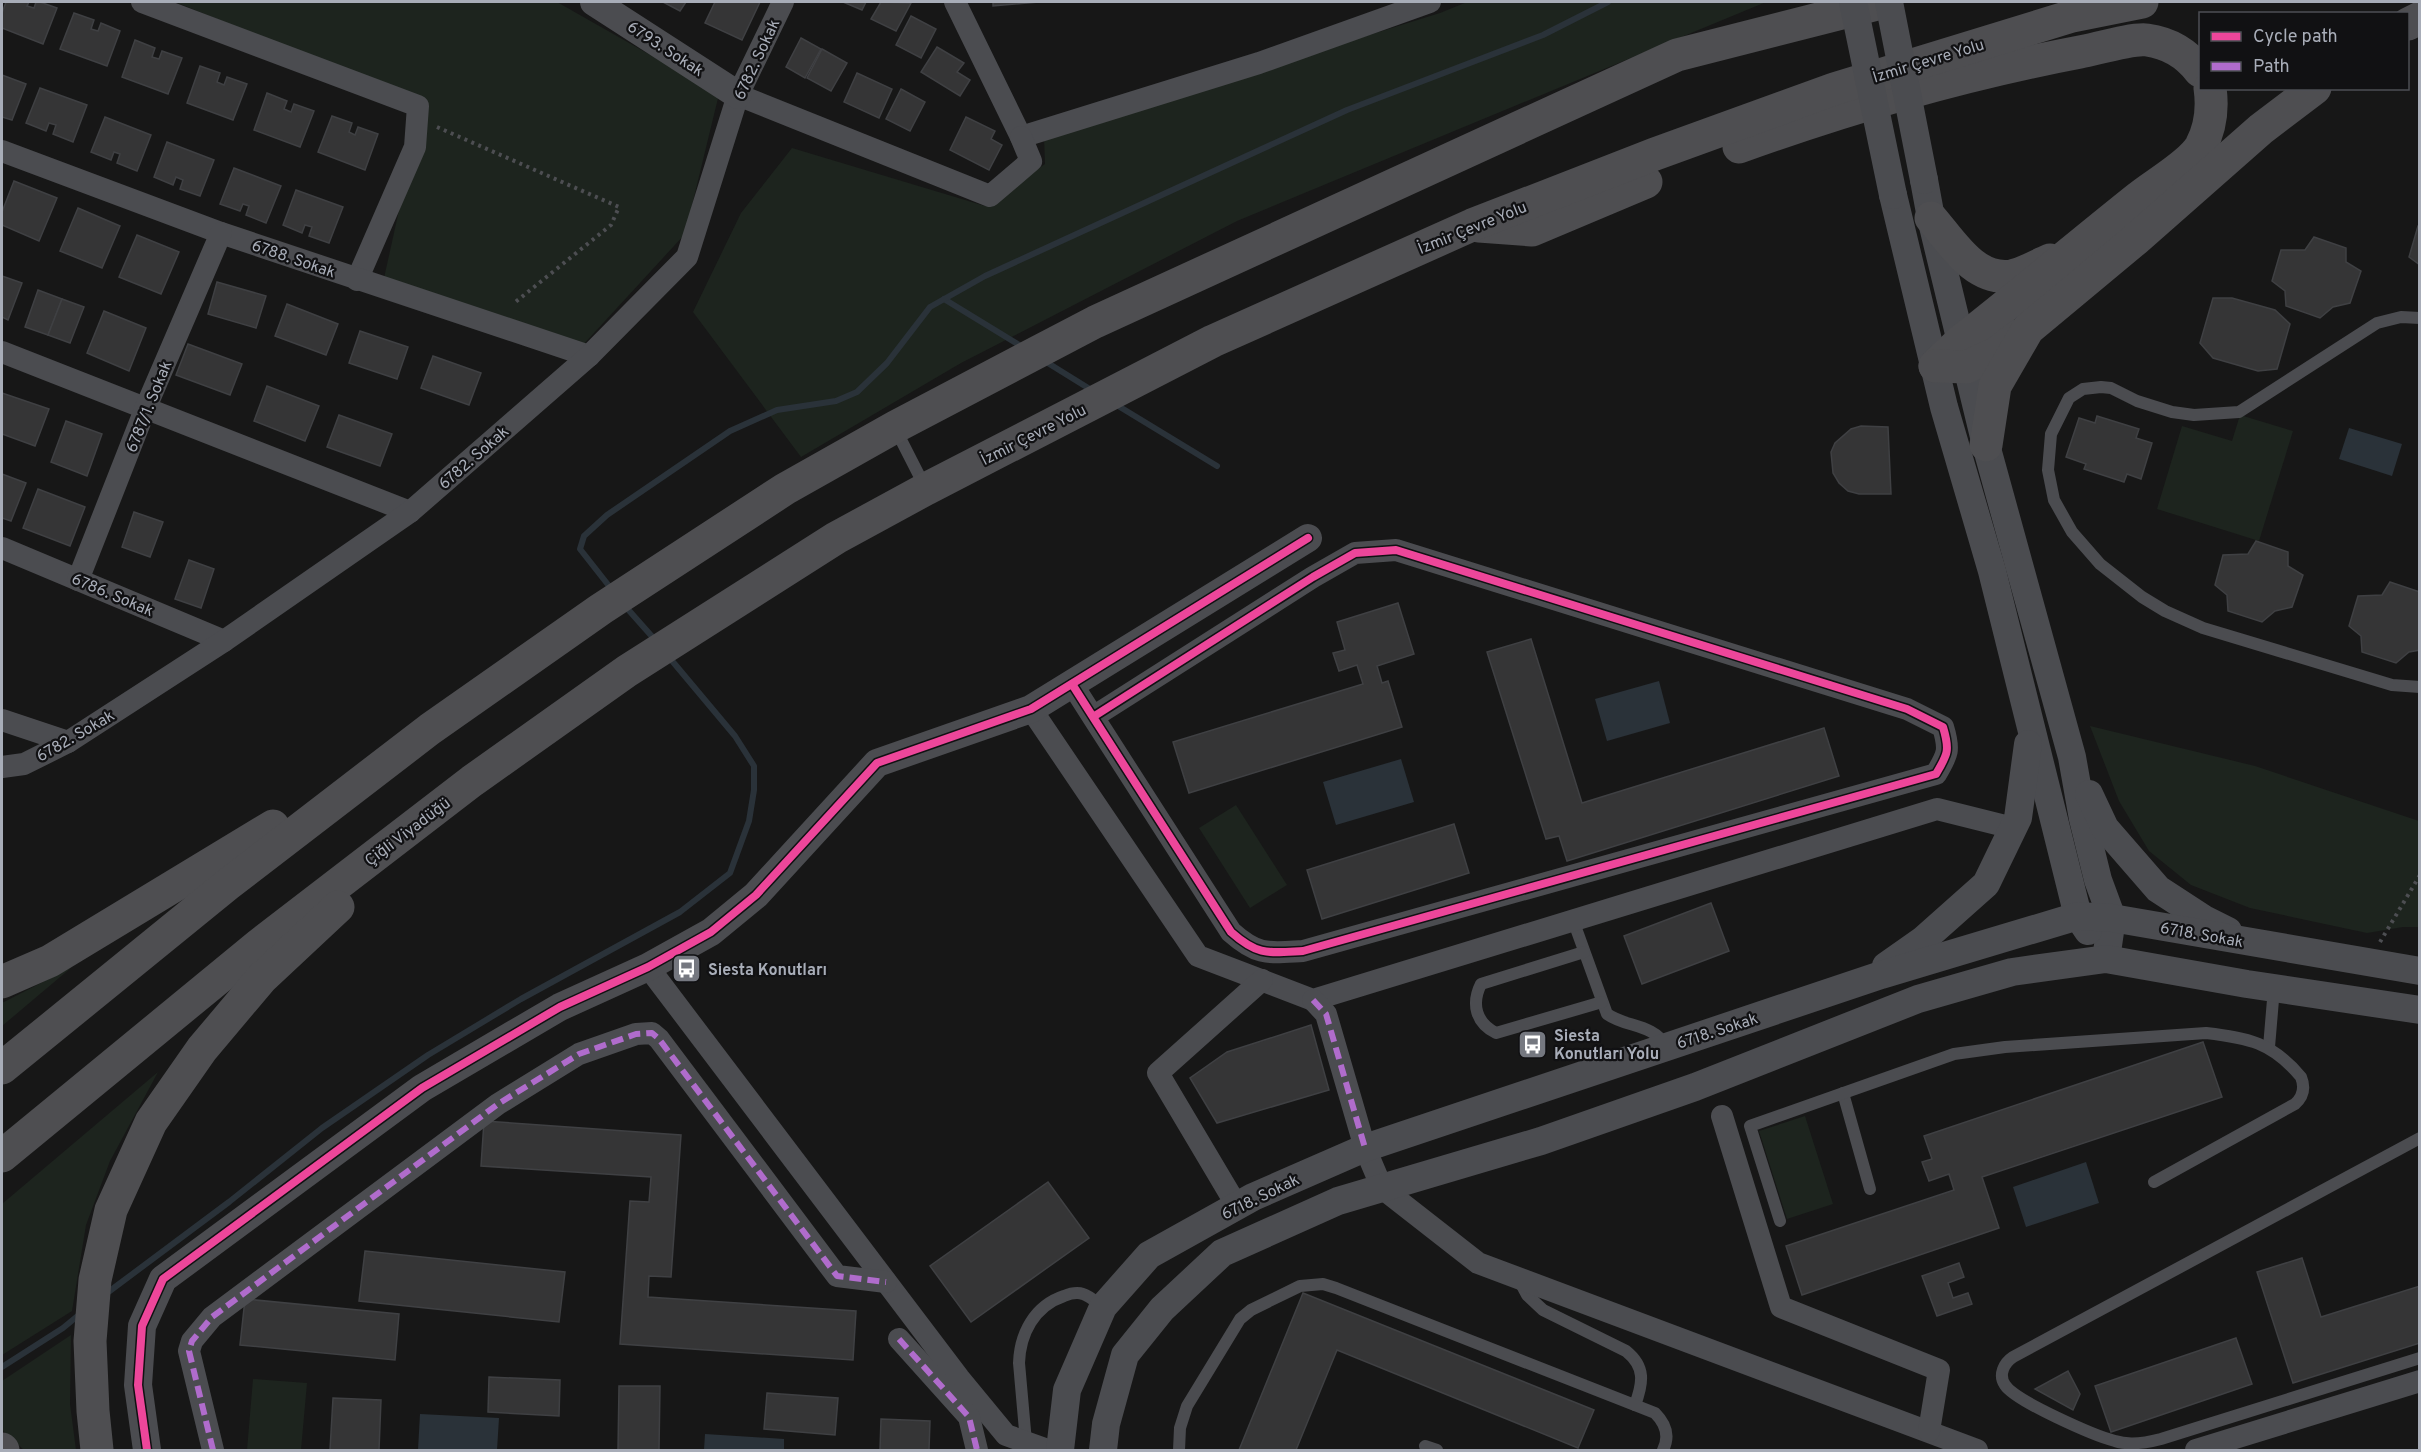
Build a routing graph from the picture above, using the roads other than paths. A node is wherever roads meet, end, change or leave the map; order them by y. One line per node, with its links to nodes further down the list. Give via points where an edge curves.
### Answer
1 (142, 2): 21 (street, via 418,106 414,147)
2 (594, 2): 14 (street, 6793. Sokak)
3 (783, 2): 14 (street, 6782. Sokak)
4 (955, 2): 15 (street)
5 (1428, 2): 15 (street, via 1259,63)
6 (1816, 2): 10 (highway)
7 (1853, 2): 27 (street, bridge, via 1893,195)
8 (1887, 2): 10 (highway); 17 (street, bridge)
9 (2142, 2): 18 (highway, İzmir Çevre Yolu, via 2072,16 1834,89)
10 (1677, 55): 29 (highway, via 1095,322)
11 (2199, 70): 18 (highway, via 2174,47 2145,40 2049,58 1888,97 1633,186 1532,230)
12 (2210, 90): 20 (highway, via 2213,107 2200,148)
13 (2312, 90): 23 (highway, via 2261,129)
14 (738, 95): 15 (street, via 990,196 1031,161); 26 (street, 6782. Sokak, via 687,257)
15 (1021, 137)
16 (2, 151): 19 (street, 6788. Sokak)
17 (1931, 218): 20 (highway, via 1966,261 1988,273 2010,276); 25 (street)
18 (1472, 225): 31 (highway, İzmir Çevre Yolu, via 1213,341)
19 (221, 233): 21 (street, 6788. Sokak); 28 (street, 6787/1. Sokak)
20 (2074, 251): 25 (highway)
21 (357, 280): 26 (street, 6788. Sokak)
22 (2420, 318): 39 (lane, via 2401,317 2378,323 2239,412 2172,412 2111,388 2083,389 2069,398 2051,434 2048,470 2054,500 2085,548 2120,581 2158,607 2203,628 2392,685)
23 (2028, 329): 25 (highway, via 1998,352); 30 (highway, via 1995,386)
24 (2, 352): 28 (street)
25 (1964, 354): 27 (highway); 30 (street)
26 (589, 356): 32 (street, 6782. Sokak)
27 (1935, 366): 43 (street)
28 (146, 407): 32 (street); 36 (street, 6787/1. Sokak)
29 (895, 427): 31 (lane); 44 (highway, via 785,489 601,609)
30 (1986, 445): 46 (street)
31 (926, 489): 33 (highway, İzmir Çevre Yolu)
32 (410, 512): 37 (street, 6782. Sokak)
33 (836, 538): 48 (highway, Çiğli Viyadüğü, via 627,671)
34 (1308, 538): 38 (street)
35 (2, 548): 36 (street, 6786. Sokak)
36 (78, 580): 37 (street, 6786. Sokak)
37 (224, 640): 45 (street, 6782. Sokak)
38 (1072, 684): 40 (street); 41 (street)
39 (2420, 687)
40 (1031, 709): 56 (street, via 877,763 756,895 711,932); 58 (street, via 1198,956)
41 (1093, 717): 41 (street, via 1231,932 1248,946 1269,953 1304,951 1936,774 1948,746 1943,727 1907,709 1396,550 1355,553)
42 (2, 720): 45 (street)
43 (2031, 727): 49 (street, via 2018,818); 50 (street)
44 (430, 729): 59 (highway, via 86,940); 67 (highway, via 218,892)
45 (68, 742): 47 (street, 6782. Sokak, via 24,764)
46 (2072, 757): 51 (street, via 2098,880); 53 (street, via 2105,828 2158,889 2204,919)
47 (2, 767)
48 (472, 781): 72 (highway, Çiğli Viyadüğü, via 260,944); 87 (highway, via 261,979 202,1049 151,1122 111,1210 95,1280 90,1341)
49 (2013, 828): 52 (street, via 1937,809); 60 (street, via 1986,884 1923,940)
50 (2078, 916): 51 (street, 6718. Sokak); 55 (street); 60 (street, 6718. Sokak)
51 (2112, 918): 53 (street, 6718. Sokak); 55 (street)
52 (1573, 920): 54 (lane); 62 (street)
53 (2255, 944): 57 (street, 6718. Sokak)
54 (1584, 952): 63 (lane); 63 (lane, via 1481,984 1476,1011 1483,1025 1496,1033)
55 (2106, 959): 61 (street); 74 (street, via 2012,972 1918,999 1541,1141)
56 (648, 967): 79 (street); 88 (street, via 560,1007 422,1088 163,1279 141,1326 138,1385)
57 (2420, 971)
58 (1262, 980): 62 (street); 76 (street, via 1158,1073)
59 (2, 982)
60 (1863, 982): 65 (street, 6718. Sokak)
61 (2274, 988): 64 (street); 66 (lane)
62 (1313, 1000): 71 (street, via 1326,1014)
63 (1602, 1002): 65 (lane, via 1606,1014 1651,1030)
64 (2420, 1010)
65 (1667, 1047): 71 (street, 6718. Sokak)
66 (2269, 1047): 68 (lane, via 2238,1037 2206,1033 2005,1047 1936,1059); 73 (lane, via 2301,1077 2304,1088 2300,1100)
67 (2, 1068)
68 (1843, 1092): 75 (lane); 77 (lane, via 1750,1126)
69 (1722, 1116): 85 (street, via 1781,1307 1939,1370)
70 (2420, 1138): 82 (lane, via 2013,1357 2004,1366 2002,1379 2006,1387 2042,1411 2115,1442 2136,1443 2161,1439)
71 (1365, 1148): 74 (street); 76 (street, 6718. Sokak)
72 (2, 1156)
73 (2154, 1182)
74 (1382, 1188): 78 (street, via 1478,1263); 93 (street, via 1338,1201 1222,1253 1162,1309 1125,1355)
75 (1870, 1189)
76 (1237, 1206): 80 (street, 6718. Sokak, via 1149,1255)
77 (1780, 1221)
78 (1518, 1279): 84 (lane, via 1527,1295 1543,1310 1634,1358 1642,1383); 85 (street)
79 (886, 1282): 86 (street, via 1006,1435); 89 (street, via 837,1276 658,1039 652,1033 636,1034 579,1054 498,1104 212,1317 189,1350)
80 (1103, 1307): 86 (lane, via 1083,1294 1068,1295 1048,1304 1029,1324 1019,1363); 92 (street, 6718. Sokak, via 1067,1390)
81 (899, 1339): 90 (street, via 969,1417)
82 (2420, 1358)
83 (2420, 1381): 97 (street)
84 (1635, 1405): 94 (lane, via 1336,1288 1311,1284 1251,1310 1235,1324 1187,1406); 95 (lane, via 1661,1419 1667,1435)
85 (1929, 1431): 96 (street)
86 (1026, 1442): 91 (street)
87 (97, 1450)
88 (147, 1450)
89 (213, 1450)
90 (977, 1450)
91 (1048, 1450)
92 (1060, 1450)
93 (1103, 1450)
94 (1179, 1450)
95 (1663, 1450)
96 (1977, 1450)
97 (2196, 1450)

